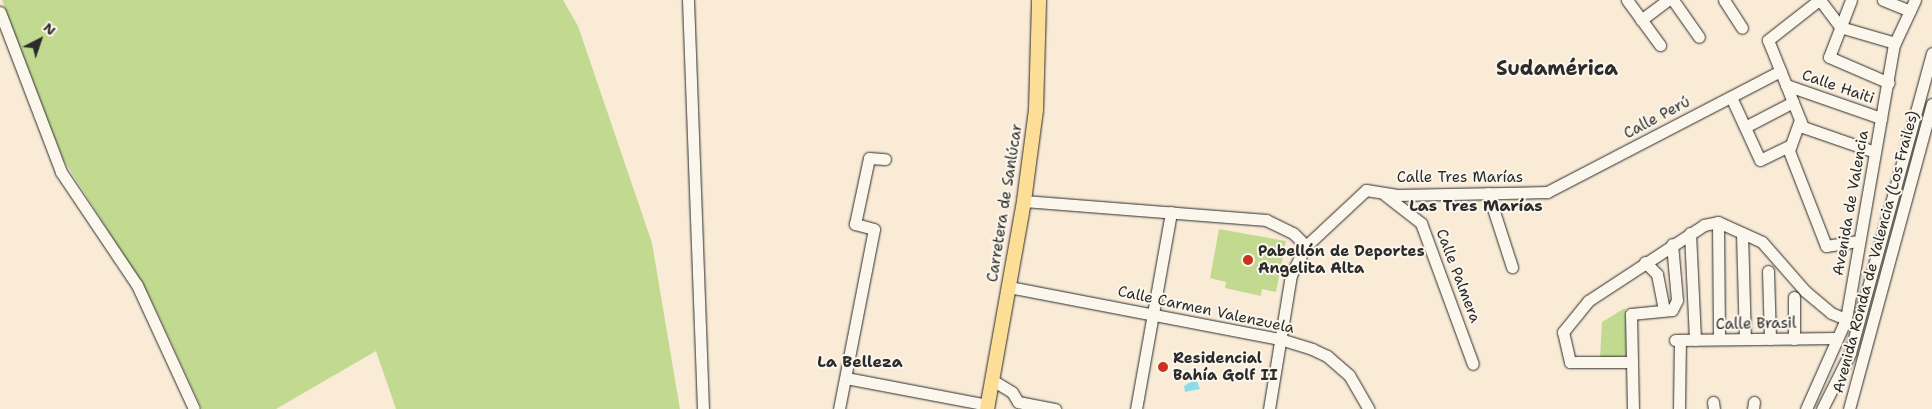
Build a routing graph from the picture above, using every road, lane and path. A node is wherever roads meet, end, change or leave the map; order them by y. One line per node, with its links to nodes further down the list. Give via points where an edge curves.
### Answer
1 (688, 0): 64 (street)
2 (1039, 0): 34 (main road, Carretera de Sanlúcar, via 1036,110)
3 (1627, 0): 12 (street)
4 (1668, 0): 12 (street)
5 (1674, 0): 15 (street)
6 (1724, 0): 14 (street)
7 (1820, 0): 13 (street); 19 (street, via 1768,40)
8 (1851, 0): 13 (street)
9 (1883, 0): 10 (street)
10 (1913, 5): 16 (street, Avenida de Valencia)
11 (0, 12): 63 (street, via 61,172 137,284)
12 (1641, 20): 17 (street)
13 (1840, 27): 16 (street); 20 (street, via 1829,58)
14 (1742, 28)
15 (1699, 37)
16 (1895, 43): 20 (street, Avenida de Valencia)
17 (1660, 46)
18 (1932, 54): 73 (street, Avenida Ronda de Valencia (Los Frailes), via 1850,353)
19 (1780, 71): 21 (street); 22 (street, Calle Perú)
20 (1889, 83): 25 (street, Avenida de Valencia)
21 (1786, 85): 23 (street); 25 (street, Calle Haiti)
22 (1730, 97): 27 (street); 32 (street, Calle Perú)
23 (1793, 102): 26 (street); 27 (street)
24 (1932, 104): 74 (street, Avenida Ronda de Valencia (Los Frailes))
25 (1881, 118): 29 (street, Avenida de Valencia)
26 (1800, 120): 28 (street); 29 (street, via 1802,127)
27 (1745, 127): 28 (street, via 1760,160)
28 (1791, 145): 39 (street, via 1788,151 1826,246)
29 (1875, 152): 39 (street, Avenida de Valencia)
30 (886, 160): 59 (street, via 869,158 855,224 874,229)
31 (1378, 189): 33 (street, Calle Tres Marías, via 1396,195); 41 (street, Calle Tres Marías, via 1366,190); 58 (street, Calle Palmera, via 1421,223)
32 (1547, 192): 33 (street, Calle Tres Marías)
33 (1488, 194): 43 (street)
34 (1024, 201): 35 (street); 45 (main road, Carretera de Sanlúcar)
35 (1170, 212): 41 (street, via 1266,220 1281,225); 48 (street)
36 (1718, 222): 37 (street); 38 (street); 53 (street)
37 (1690, 233): 40 (street); 56 (street)
38 (1742, 233): 49 (street, via 1762,242 1805,291 1831,313); 54 (street)
39 (1860, 241): 49 (street, Avenida de Valencia)
40 (1672, 244): 42 (street); 47 (street, via 1677,300 1672,310)
41 (1306, 246): 52 (street, Calle Tres Marías, via 1291,275)
42 (1645, 262): 47 (street, via 1657,274); 57 (street, via 1588,301 1563,332 1570,362)
43 (1512, 267)
44 (1768, 271): 55 (street)
45 (1009, 286): 48 (street, Calle Carmen Valenzuela); 60 (main road, Carretera de Sanlúcar)
46 (1794, 297): 50 (street)
47 (1664, 310): 57 (street, via 1631,314)
48 (1153, 313): 52 (street, Calle Carmen Valenzuela); 67 (street)
49 (1846, 319): 51 (street, Avenida de Valencia)
50 (1794, 338): 51 (street, Calle Brasil); 55 (street, Calle Brasil)
51 (1837, 338): 72 (street, Avenida de Valencia)
52 (1280, 339): 68 (street, Calle Tres Marías); 69 (street, Calle Carmen Valenzuela, via 1328,356 1349,375)
53 (1720, 339): 54 (street, Calle Brasil); 56 (street, Calle Brasil)
54 (1745, 339): 55 (street, Calle Brasil)
55 (1770, 339)
56 (1695, 340): 71 (street, Calle Brasil, via 1677,340)
57 (1632, 362): 70 (street)
58 (1473, 364)
59 (846, 378): 62 (street); 65 (street)
60 (992, 380): 61 (street, via 1012,392); 62 (main road, Carretera de Sanlúcar)
61 (1017, 406): 66 (street)
62 (987, 407)
63 (194, 409)
64 (703, 409)
65 (839, 409)
66 (1055, 409)
67 (1136, 409)
68 (1269, 409)
69 (1369, 409)
70 (1633, 409)
71 (1678, 409)
72 (1806, 409)
73 (1822, 409)
74 (1849, 409)

